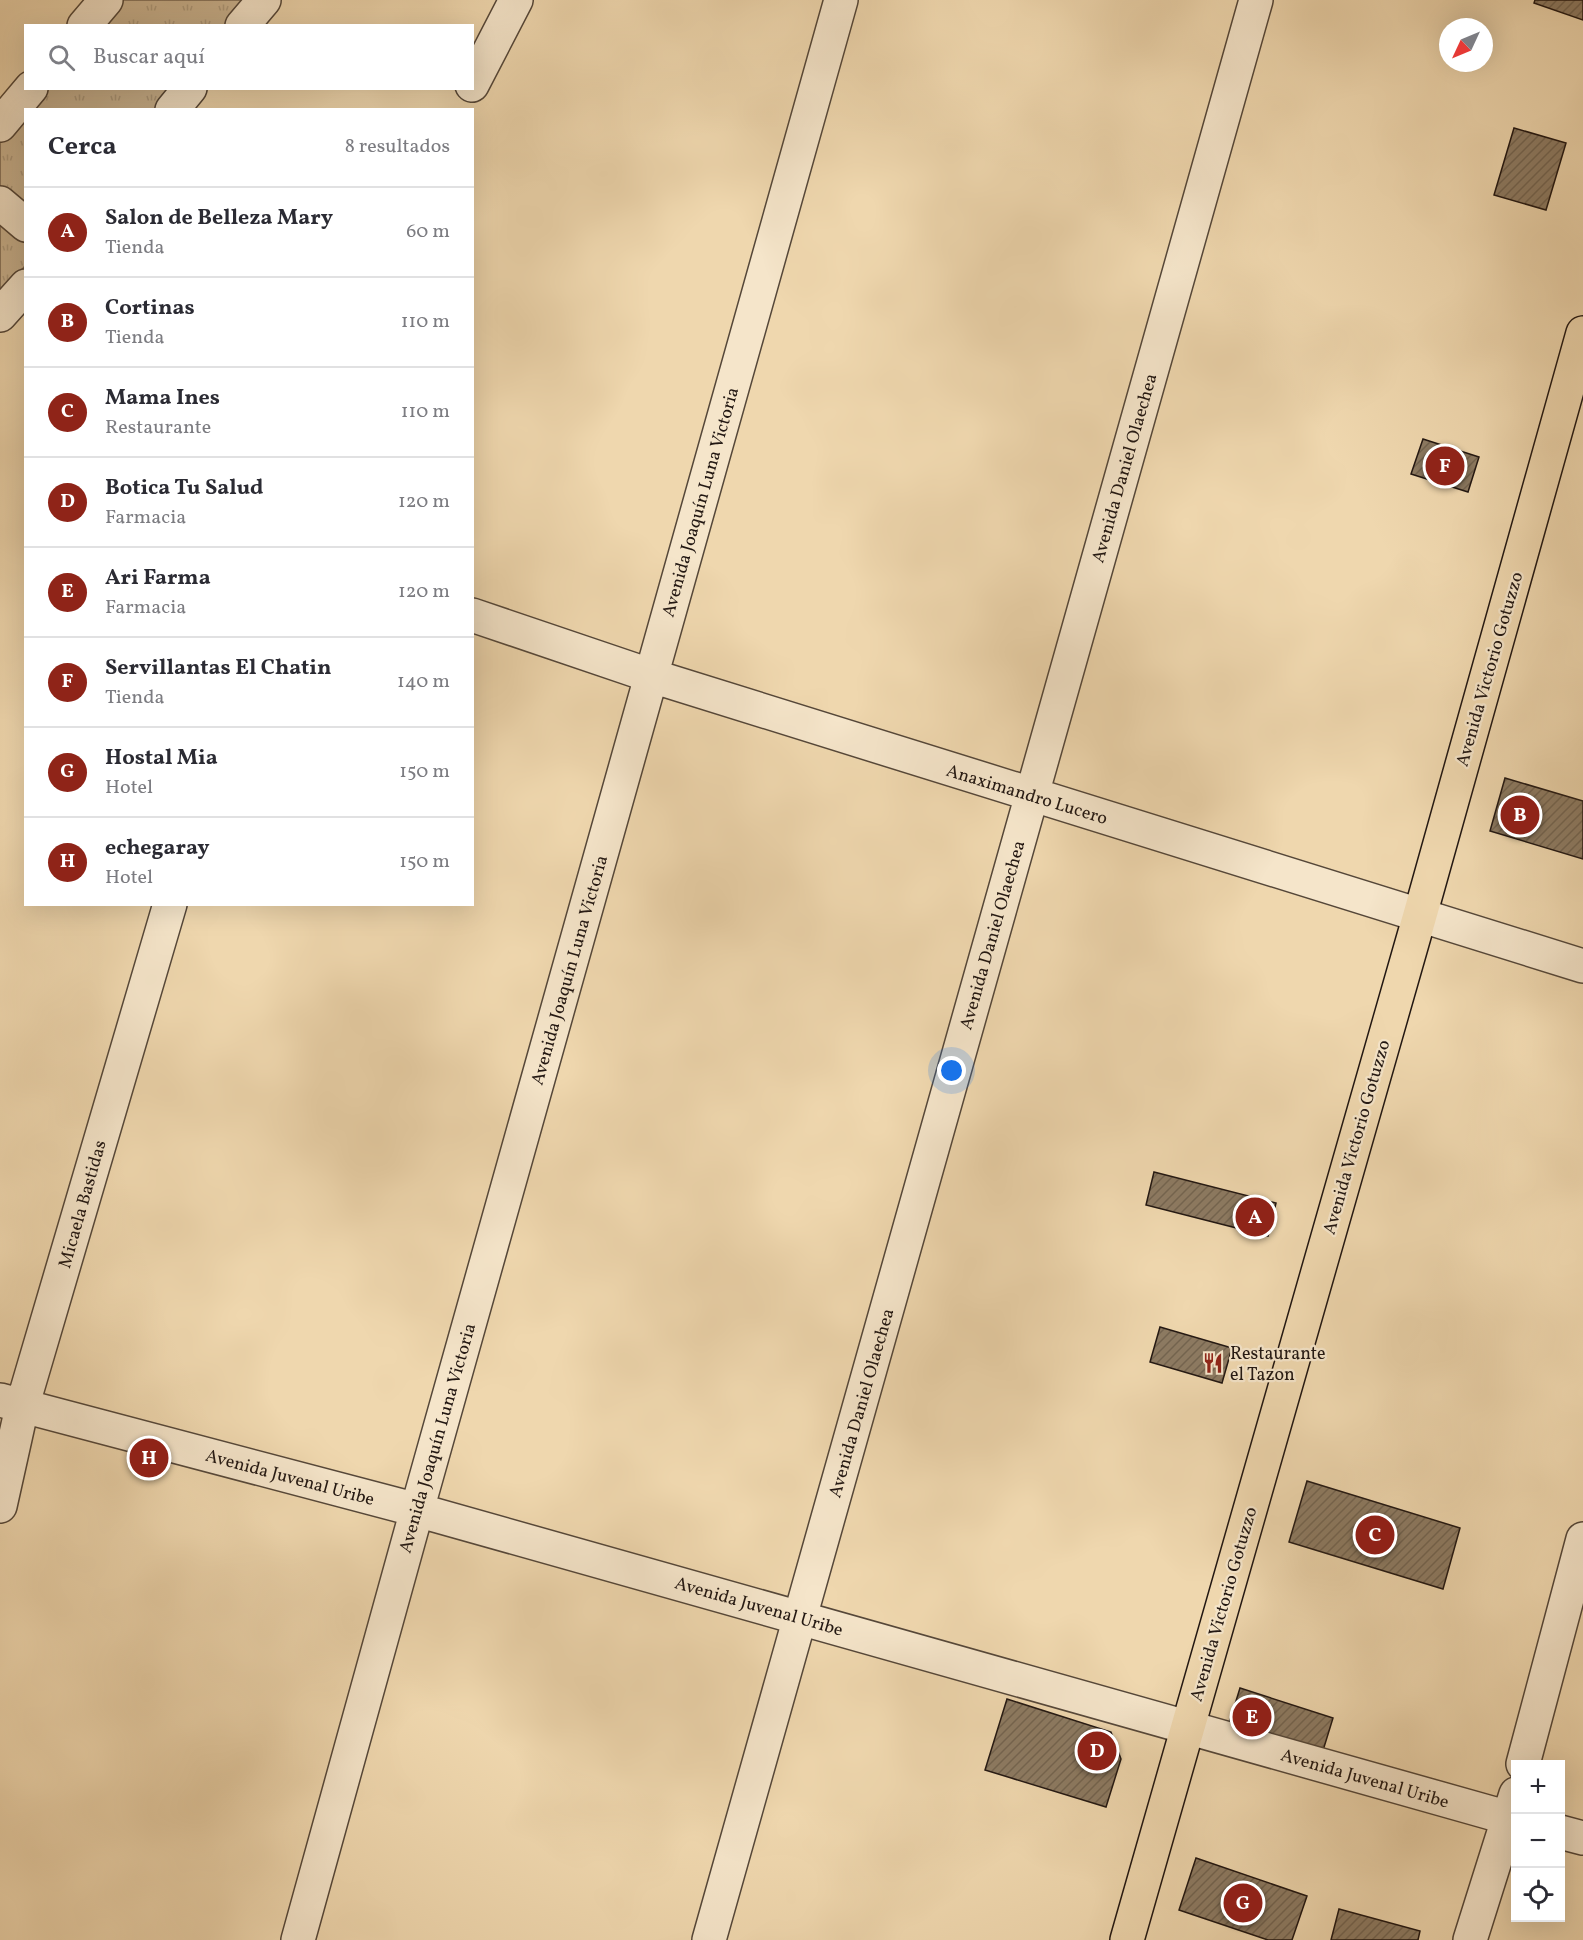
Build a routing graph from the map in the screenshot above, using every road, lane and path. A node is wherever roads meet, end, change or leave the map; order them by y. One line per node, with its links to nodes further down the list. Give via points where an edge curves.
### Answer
1 (106, 0): 6 (street)
2 (264, 0): 7 (street)
3 (516, 0): 8 (street)
4 (841, 0): 19 (street, Avenida Joaquín Luna Victoria)
5 (1256, 0): 20 (street, Avenida Daniel Olaechea)
6 (86, 24)
7 (244, 24)
8 (474, 83)
9 (29, 90): 14 (street)
10 (188, 90): 12 (street)
11 (471, 90): 13 (street)
12 (174, 108)
13 (463, 108)
14 (0, 125)
15 (0, 203): 16 (street)
16 (24, 223)
17 (1583, 333): 22 (main road, Avenida Victorio Gotuzzo)
18 (474, 616): 19 (street, Anaximandro Lucero)
19 (652, 676): 20 (street, Anaximandro Lucero); 26 (street, Avenida Joaquín Luna Victoria)
20 (1032, 796): 22 (street, Anaximandro Lucero); 28 (street, Avenida Daniel Olaechea)
21 (169, 906): 24 (street, Micaela Bastidas)
22 (1420, 915): 23 (street, Anaximandro Lucero); 29 (main road, Avenida Victorio Gotuzzo)
23 (1583, 966)
24 (11, 1404): 25 (street, Micaela Bastidas); 26 (street, Avenida Juvenal Uribe)
25 (0, 1506)
26 (417, 1510): 28 (street, Avenida Juvenal Uribe); 35 (street, Avenida Joaquín Luna Victoria)
27 (1583, 1539): 30 (street)
28 (801, 1617): 29 (street, Avenida Juvenal Uribe); 36 (street, Avenida Daniel Olaechea)
29 (1187, 1728): 31 (street, Avenida Juvenal Uribe); 37 (main road, Avenida Victorio Gotuzzo)
30 (1524, 1760)
31 (1511, 1810)
32 (1512, 1814): 38 (street)
33 (1565, 1833): 34 (street)
34 (1583, 1838)
35 (298, 1940)
36 (709, 1940)
37 (1127, 1940)
38 (1470, 1940)

